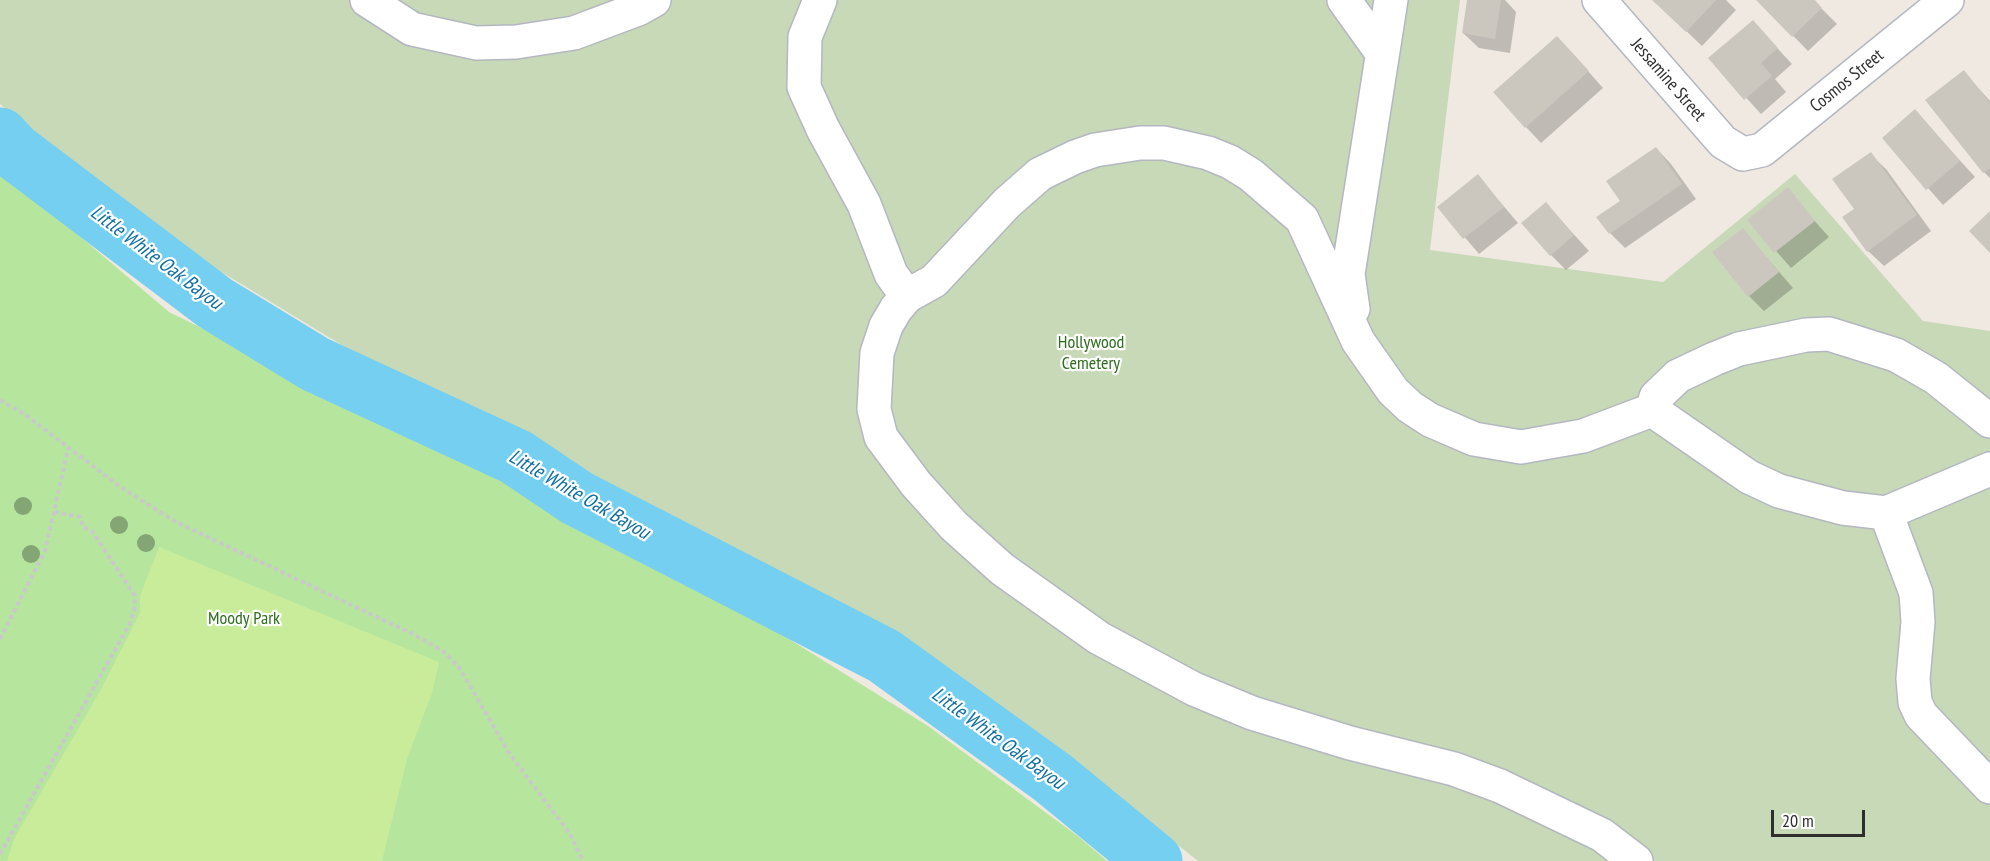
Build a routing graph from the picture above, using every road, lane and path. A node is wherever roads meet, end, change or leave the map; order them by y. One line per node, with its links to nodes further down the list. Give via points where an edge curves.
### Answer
1 (367, 0): 2 (street, via 412,29 476,43 516,42 574,33)
2 (654, 0)
3 (820, 0): 10 (street, via 805,37 804,87 864,204 891,274)
4 (1344, 0): 8 (street)
5 (1391, 0): 8 (street)
6 (1599, 0): 9 (street, Jessamine Street, via 1723,142)
7 (1947, 0): 9 (street, Cosmos Street, via 1762,150)
8 (1382, 53): 11 (street, via 1348,274)
9 (1743, 154)
10 (907, 296): 11 (street, via 934,281 1007,203 1040,174 1095,150 1164,143 1230,162 1258,180 1302,219); 23 (street, via 886,326 877,353 874,409 881,437 954,526 1002,569 1099,638 1194,689 1301,728 1454,769 1500,786 1602,835)
11 (1358, 341): 13 (street, via 1394,392 1410,407 1474,439 1521,447 1538,445 1583,436)
12 (0, 400): 15 (path)
13 (1652, 410): 14 (street, via 1656,397 1678,376 1714,359 1806,335 1829,334 1896,355 1936,378); 18 (street, via 1749,477 1779,491 1842,508)
14 (1990, 421)
15 (69, 448): 17 (path); 22 (path, via 176,522 443,651 459,667 509,753 570,834)
16 (1990, 470): 18 (street)
17 (55, 512): 19 (path, via 42,560); 21 (path, via 80,517 83,527 92,531 135,596 134,611)
18 (1886, 513): 20 (street, via 1916,593 1915,702 1921,715)
19 (0, 639)
20 (1990, 787)
21 (0, 854)
22 (583, 861)
23 (1636, 861)

